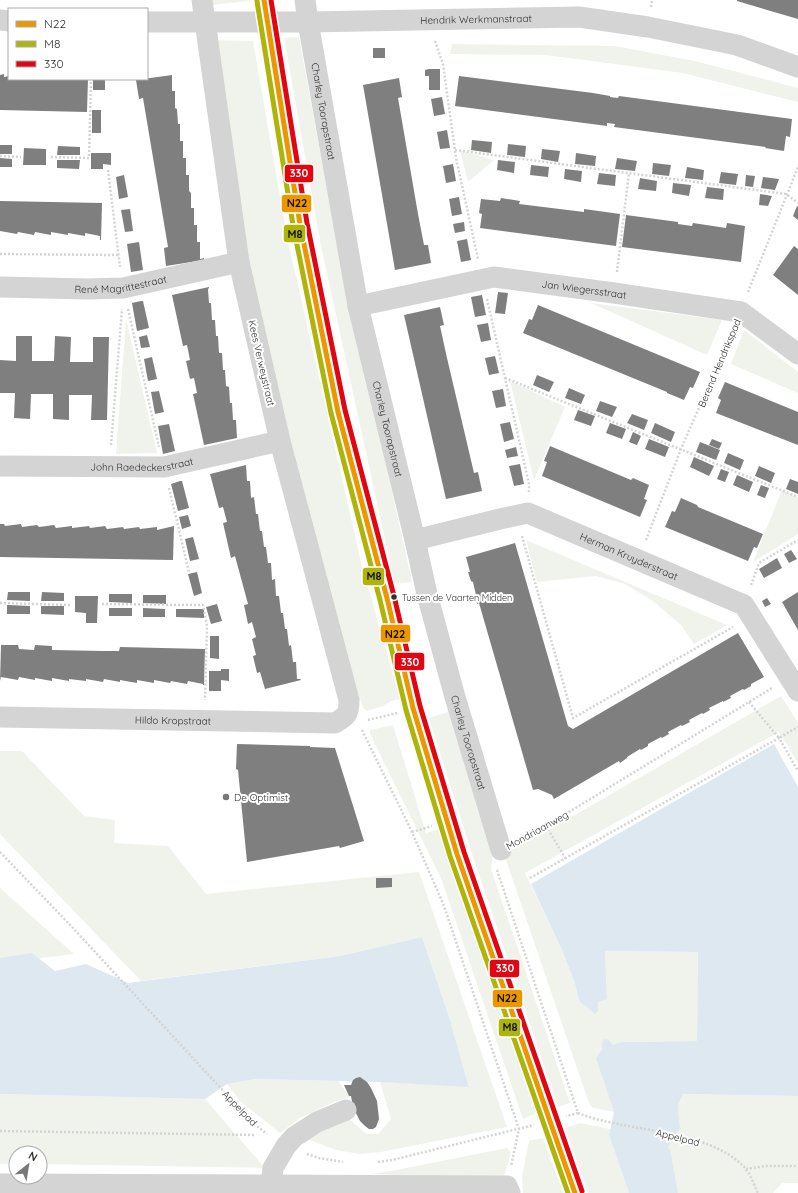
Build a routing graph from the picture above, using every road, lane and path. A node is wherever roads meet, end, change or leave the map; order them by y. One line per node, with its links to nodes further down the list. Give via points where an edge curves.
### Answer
1 (202, 0): 6 (street, Kees Verweystraat)
2 (264, 0): 7 (lane)
3 (305, 0): 8 (street, Charley Tooropstraat)
4 (427, 19): 8 (street, Hendrik Werkmanstraat); 9 (street, Hendrik Werkmanstraat, via 579,17 648,27 737,45); 11 (path, via 443,64)
5 (148, 22): 6 (street, Hendrik Werkmanstraat)
6 (206, 22): 7 (street, Hendrik Werkmanstraat); 22 (street, Kees Verweystraat)
7 (266, 22): 8 (street, Hendrik Werkmanstraat); 63 (lane, via 300,224 338,412 413,708 457,854)
8 (308, 22): 27 (street, Charley Tooropstraat)
9 (798, 67)
10 (91, 80): 14 (path, via 89,158)
11 (455, 150): 17 (path); 23 (path)
12 (0, 156): 13 (path)
13 (21, 157)
14 (51, 157)
15 (798, 167): 18 (path, Berend Hendrikspad)
16 (108, 170): 21 (path)
17 (629, 173): 18 (path); 26 (path)
18 (786, 194): 19 (path); 28 (path, Berend Hendrikspad)
19 (798, 203)
20 (0, 254): 21 (path)
21 (118, 255): 25 (path)
22 (239, 262): 25 (street, René Magrittestraat); 31 (street, Kees Verweystraat)
23 (482, 279): 26 (street, Jan Wiegersstraat, via 494,277); 27 (street, Jan Wiegersstraat); 30 (path)
24 (0, 287): 25 (street, René Magrittestraat, via 88,290)
25 (123, 288): 34 (path); 35 (path)
26 (614, 293): 28 (street, Jan Wiegersstraat)
27 (358, 306): 38 (street, Charley Tooropstraat)
28 (741, 312): 29 (street, Jan Wiegersstraat); 32 (path, Berend Hendrikspad)
29 (798, 354)
30 (505, 377): 32 (path); 37 (path, via 529,484)
31 (280, 441): 35 (street, John Raedeckerstraat); 50 (street, Kees Verweystraat, via 349,700)
32 (681, 449): 36 (path); 40 (path, Berend Hendrikspad)
33 (0, 466): 34 (street, John Raedeckerstraat)
34 (110, 466): 35 (street, John Raedeckerstraat)
35 (164, 467): 41 (path)
36 (798, 497)
37 (528, 513): 38 (street); 40 (street, Herman Kruyderstraat); 45 (path, via 520,530 573,718)
38 (415, 540): 57 (street, Charley Tooropstraat, via 455,697)
39 (798, 540): 45 (path, via 759,563)
40 (638, 559): 45 (street, Herman Kruyderstraat)
41 (189, 572)
42 (0, 603): 44 (path)
43 (102, 604): 49 (path, via 203,606 208,626)
44 (70, 605)
45 (748, 610): 46 (street)
46 (795, 681): 47 (path, Mondriaanweg)
47 (749, 702): 52 (path); 55 (path, Mondriaanweg)
48 (0, 717): 49 (street, Hildo Kropstraat)
49 (204, 720): 50 (street, Hildo Kropstraat)
50 (352, 723): 56 (path)
51 (798, 727): 52 (path)
52 (779, 738): 53 (path); 59 (path)
53 (798, 771)
54 (435, 825): 56 (path)
55 (546, 826): 57 (path, Mondriaanweg); 59 (path)
56 (412, 832): 64 (path, via 444,906)
57 (501, 850): 62 (path, Mondriaanweg, via 495,863)
58 (0, 852): 67 (path, Appelpad, via 239,1108 261,1130)
59 (566, 859): 60 (path)
60 (530, 878)
61 (346, 1110): 67 (street, via 317,1122 294,1137)
62 (578, 1113): 63 (path); 71 (path, Appelpad, via 594,1119 692,1139 727,1153)
63 (550, 1120): 64 (path); 75 (lane)
64 (519, 1129): 69 (path); 74 (path)
65 (0, 1131): 66 (path)
66 (256, 1135)
67 (286, 1146): 68 (path, Appelpad, via 319,1158); 73 (street, via 273,1168)
68 (343, 1162)
69 (372, 1163)
70 (798, 1166): 71 (path)
71 (746, 1169): 76 (path, Appelpad)
72 (0, 1184): 73 (street)
73 (270, 1185): 74 (street)
74 (508, 1189)
75 (575, 1193)
76 (758, 1193)

